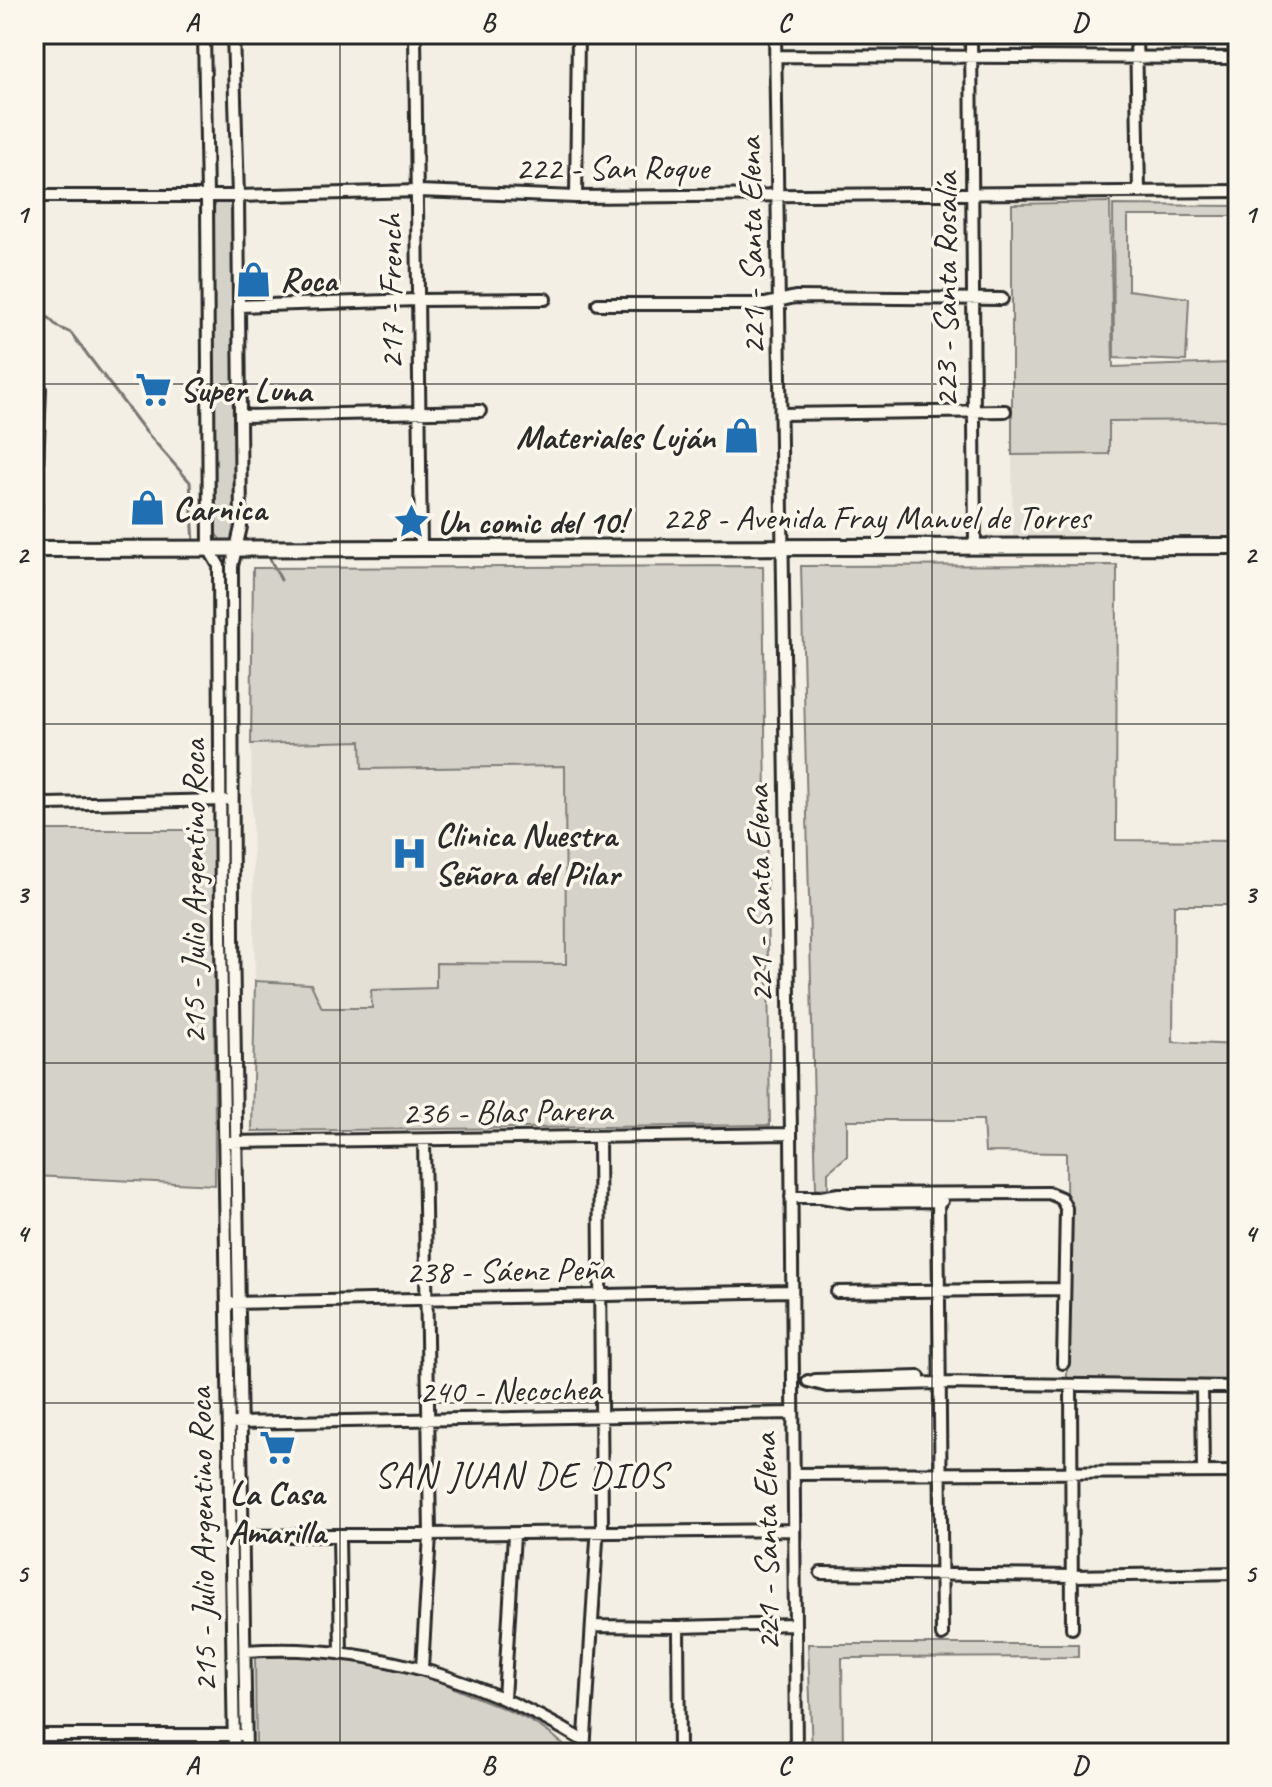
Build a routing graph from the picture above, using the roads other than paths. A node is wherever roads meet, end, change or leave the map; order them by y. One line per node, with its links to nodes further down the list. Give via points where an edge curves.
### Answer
1 (204, 34): 18 (street, 215 - Julio Argentino Roca)
2 (233, 34): 19 (street, 215 - Julio Argentino Roca)
3 (415, 34): 12 (street, 217 - French)
4 (578, 34): 20 (street)
5 (775, 34): 8 (street, 221 - Santa Elena)
6 (971, 34): 10 (street, 223 - Santa Rosalía)
7 (1136, 34): 9 (street)
8 (775, 56): 10 (street); 16 (street, 221 - Santa Elena)
9 (1137, 57): 10 (street); 11 (street); 14 (street)
10 (972, 58): 15 (street, 223 - Santa Rosalía)
11 (1238, 58)
12 (418, 191): 19 (street, 222 - San Roque); 20 (street, 222 - San Roque); 24 (street, 217 - French)
13 (1238, 191): 14 (street, 222 - San Roque)
14 (1139, 192): 15 (street, 222 - San Roque)
15 (972, 193): 16 (street, 222 - San Roque); 21 (street, 223 - Santa Rosalía)
16 (779, 195): 20 (street, 222 - San Roque); 25 (street, 221 - Santa Elena)
17 (34, 196): 18 (street, 222 - San Roque)
18 (207, 196): 19 (street, 222 - San Roque); 39 (street, 215 - Julio Argentino Roca)
19 (238, 196): 27 (street, 215 - Julio Argentino Roca)
20 (576, 197)
21 (972, 298): 23 (street); 25 (street); 31 (street, 223 - Santa Rosalía)
22 (545, 299): 24 (street)
23 (1002, 299)
24 (417, 300): 27 (street); 29 (street, 217 - French)
25 (779, 300): 26 (street); 33 (street, 221 - Santa Elena)
26 (598, 304)
27 (239, 306): 34 (street, 215 - Julio Argentino Roca)
28 (37, 385): 38 (street)
29 (418, 411): 30 (street); 34 (street); 41 (street, 217 - French)
30 (480, 411)
31 (974, 411): 32 (street); 33 (street); 35 (street, 223 - Santa Rosalía)
32 (1005, 411)
33 (781, 414): 37 (street, 221 - Santa Elena)
34 (240, 416): 40 (street, 215 - Julio Argentino Roca)
35 (975, 546): 36 (main road, 228 - Avenida Fray Manuel de Torres); 37 (main road, 228 - Avenida Fray Manuel de Torres)
36 (1238, 546)
37 (782, 547): 41 (main road, 228 - Avenida Fray Manuel de Torres); 45 (street, 221 - Santa Elena)
38 (34, 549): 39 (main road, 228 - Avenida Fray Manuel de Torres)
39 (209, 549): 40 (main road, 228 - Avenida Fray Manuel de Torres); 44 (street, 215 - Julio Argentino Roca, via 219,566)
40 (238, 550): 41 (main road, 228 - Avenida Fray Manuel de Torres); 43 (street, 215 - Julio Argentino Roca, via 232,566)
41 (421, 550)
42 (34, 796): 44 (street, via 48,804)
43 (234, 800): 44 (street); 49 (street, 215 - Julio Argentino Roca)
44 (221, 801): 48 (street, 215 - Julio Argentino Roca)
45 (791, 1134): 46 (street, 236 - Blas Parera); 50 (street, 221 - Santa Elena)
46 (599, 1138): 47 (street, 236 - Blas Parera); 56 (street)
47 (424, 1141): 49 (street, 236 - Blas Parera); 57 (street)
48 (224, 1142): 49 (street, 236 - Blas Parera); 58 (street, 215 - Julio Argentino Roca)
49 (237, 1143): 58 (street, 215 - Julio Argentino Roca)
50 (791, 1197): 51 (street, via 850,1202); 54 (street, 221 - Santa Elena)
51 (939, 1197): 52 (street, via 1047,1199 1066,1208); 53 (street)
52 (1063, 1289): 53 (street); 59 (street)
53 (939, 1290): 55 (street); 61 (street)
54 (791, 1291): 56 (street, 238 - Sáenz Peña); 60 (street, 221 - Santa Elena)
55 (837, 1292)
56 (601, 1297): 57 (street, 238 - Sáenz Peña); 66 (street)
57 (428, 1299): 58 (street, 238 - Sáenz Peña); 67 (street)
58 (233, 1304): 68 (street, 215 - Julio Argentino Roca); 69 (street, 215 - Julio Argentino Roca)
59 (1063, 1363)
60 (792, 1380): 61 (street, via 827,1386); 65 (street, 221 - Santa Elena)
61 (941, 1380): 62 (street); 72 (street)
62 (1071, 1385): 63 (street); 73 (street)
63 (1202, 1387): 64 (street); 70 (street)
64 (1238, 1387)
65 (793, 1413): 66 (street, 240 - Necochea); 74 (street, 221 - Santa Elena)
66 (601, 1417): 67 (street, 240 - Necochea); 76 (street)
67 (428, 1419): 68 (street, 240 - Necochea); 77 (street)
68 (241, 1423): 69 (street, 240 - Necochea); 81 (street, 215 - Julio Argentino Roca)
69 (229, 1424): 79 (street, 215 - Julio Argentino Roca)
70 (1203, 1472): 71 (street); 73 (street)
71 (1238, 1472)
72 (941, 1473): 73 (street); 74 (street); 84 (street)
73 (1074, 1473): 85 (street)
74 (794, 1474): 75 (street, 221 - Santa Elena)
75 (794, 1530): 76 (street); 86 (street, 221 - Santa Elena)
76 (599, 1533): 78 (street); 87 (street)
77 (430, 1535): 78 (street); 80 (street); 93 (street)
78 (514, 1535): 94 (street)
79 (230, 1536): 81 (street); 96 (street, 215 - Julio Argentino Roca)
80 (339, 1536): 81 (street); 92 (street)
81 (243, 1537): 91 (street, 215 - Julio Argentino Roca)
82 (821, 1573): 84 (street)
83 (1238, 1573): 85 (street)
84 (942, 1574): 85 (street); 90 (street)
85 (1073, 1576): 89 (street)
86 (795, 1624): 88 (street); 102 (street, 221 - Santa Elena)
87 (593, 1626): 88 (street); 97 (street)
88 (678, 1627): 101 (street)
89 (1072, 1628)
90 (942, 1635)
91 (245, 1651): 92 (street); 96 (street, 215 - Julio Argentino Roca)
92 (341, 1654): 93 (street)
93 (422, 1668): 94 (street)
94 (504, 1698): 97 (street)
95 (34, 1735): 96 (street)
96 (239, 1735): 98 (street, 215 - Julio Argentino Roca); 99 (street, 215 - Julio Argentino Roca)
97 (584, 1741): 100 (street)
98 (234, 1753)
99 (246, 1753)
100 (584, 1753)
101 (679, 1753)
102 (796, 1753)

